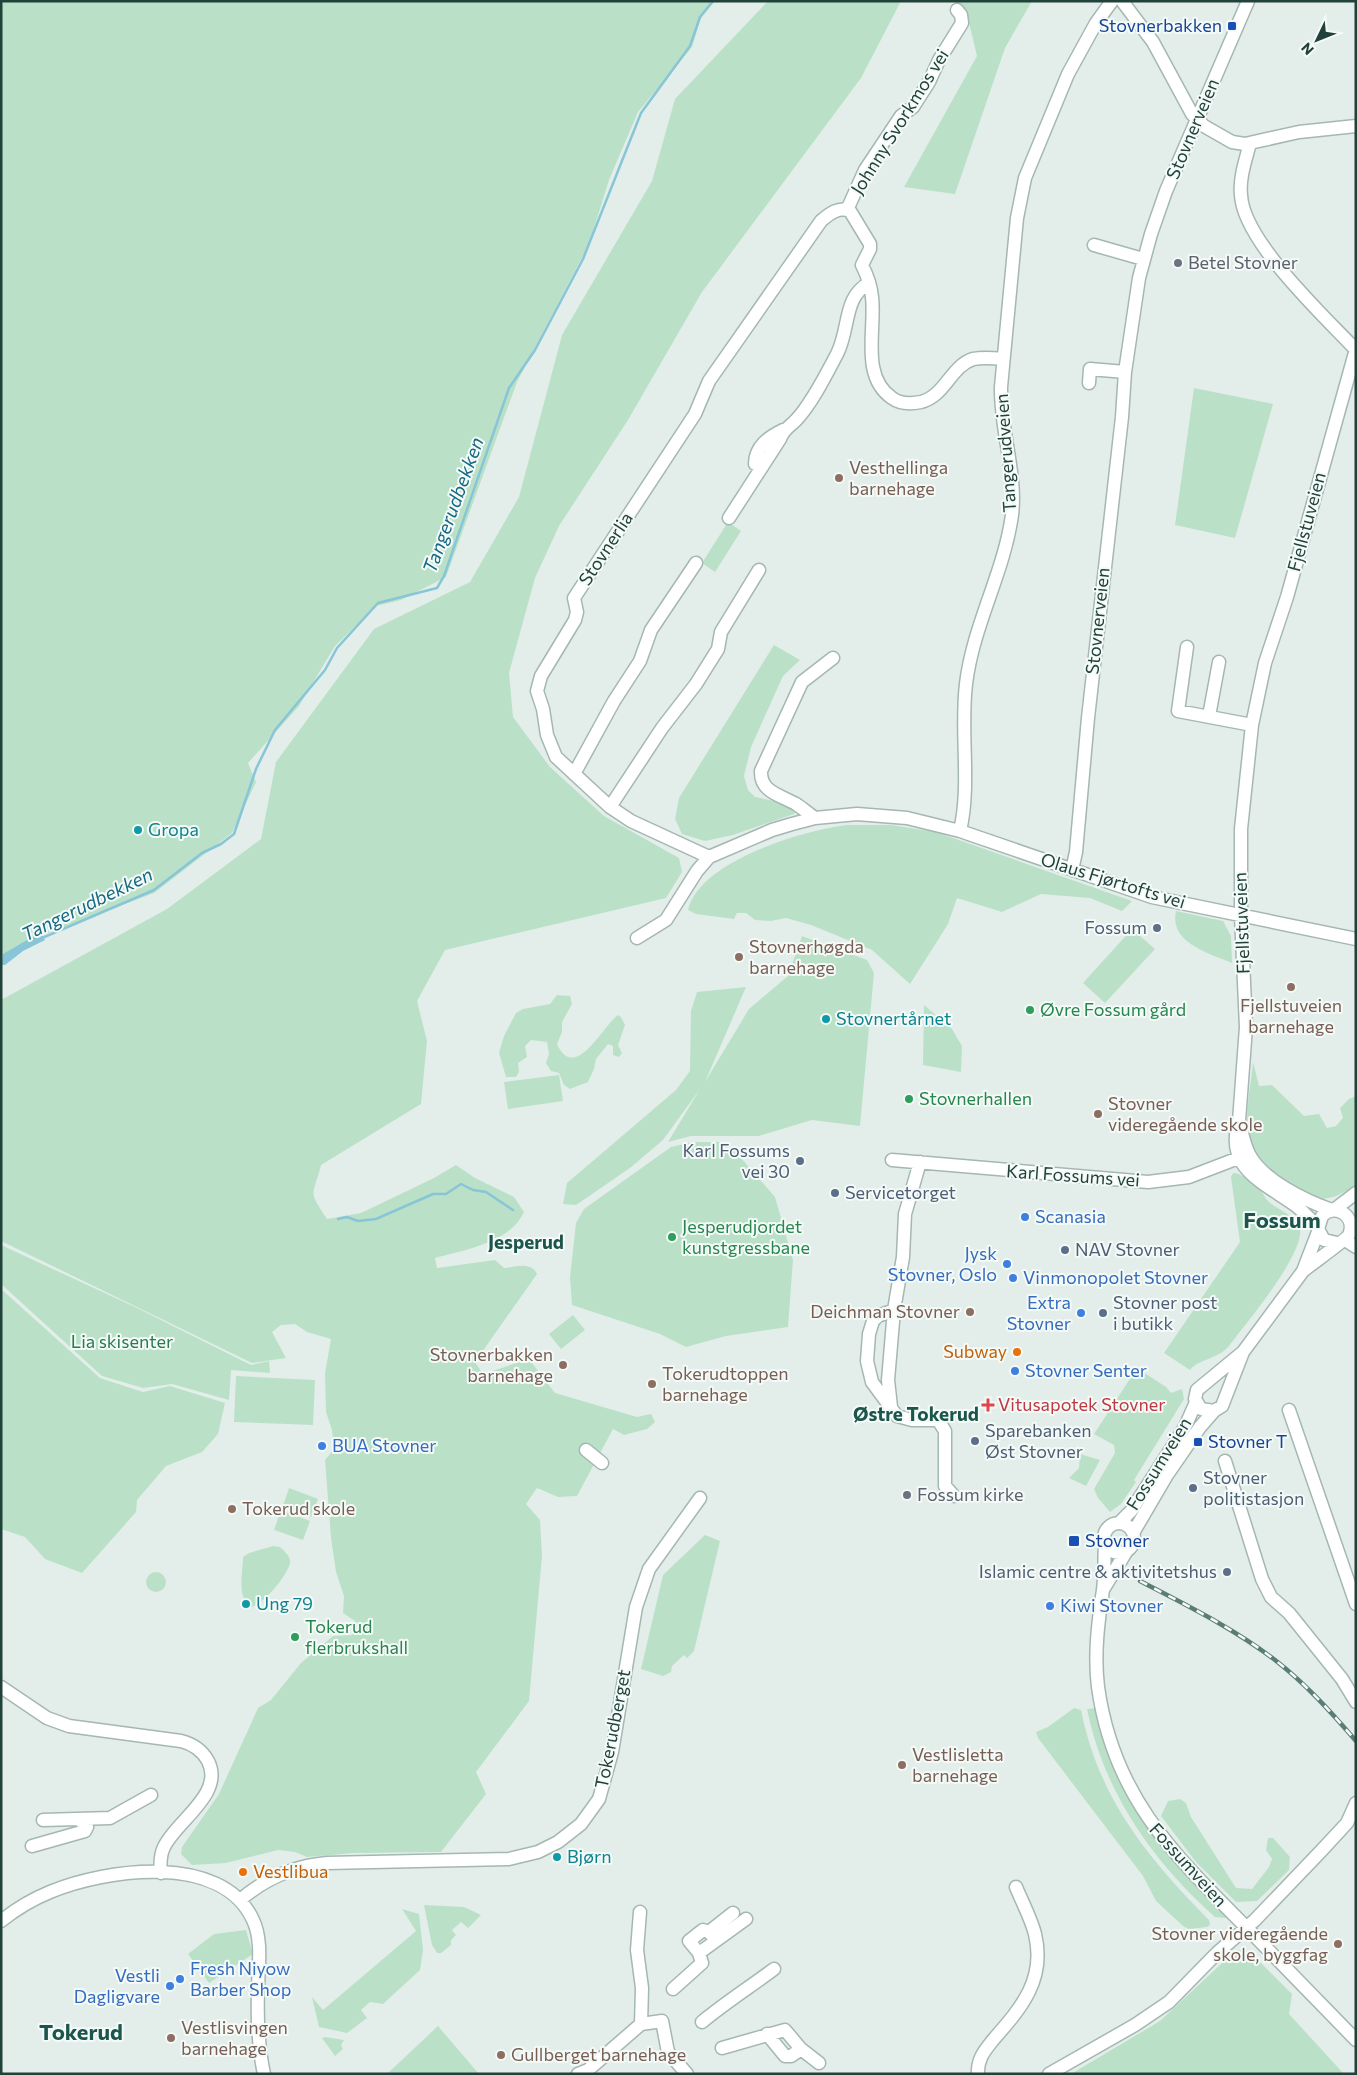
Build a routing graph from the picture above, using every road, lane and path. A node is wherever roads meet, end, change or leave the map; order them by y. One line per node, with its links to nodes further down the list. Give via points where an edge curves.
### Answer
1 (1112, 1): 13 (street, Tangerudveien, via 1068,74 1027,172 1017,218)
2 (1122, 1): 5 (street, via 1153,42 1181,98)
3 (1248, 1): 5 (street, Stovnerveien)
4 (957, 10): 8 (street, Johnny Svorkmos vei, via 962,22 936,64 932,78 912,107 901,116 866,170)
5 (1197, 120): 7 (street, via 1232,142); 10 (street, Stovnerveien, via 1166,191)
6 (1356, 126): 7 (street, via 1299,132)
7 (1250, 143): 12 (street, via 1240,196 1249,222 1286,274)
8 (847, 210): 11 (street, Johnny Svorkmos vei, via 855,217 868,240 870,249 862,265); 15 (street, Johnny Svorkmos vei, via 835,211 821,221)
9 (1094, 244): 10 (street)
10 (1143, 259): 14 (street, Stovnerveien)
11 (869, 283): 13 (street, Johnny Svorkmos vei, via 873,299 873,368 879,384 894,399 908,403 924,402 936,395 968,362 978,358); 17 (street, via 855,293 838,353 797,419)
12 (1356, 349): 26 (street, Fjellstuveien, via 1266,663)
13 (1003, 359): 30 (street, Tangerudveien, via 1001,413 1012,512 1007,541 967,674 965,804)
14 (1125, 372): 16 (street, via 1090,368); 32 (street, Stovnerveien)
15 (709, 381): 27 (street, Stovnerlia, via 695,414 574,598 575,620 541,676 536,691 547,735 556,757)
16 (1089, 383)
17 (783, 430): 18 (street, via 764,442); 19 (street)
18 (755, 464)
19 (729, 518)
20 (696, 562): 27 (street, via 651,630 640,661)
21 (759, 570): 28 (street, via 721,632 718,649 696,684 662,728)
22 (1187, 647): 25 (street, via 1178,710)
23 (833, 658): 29 (street, via 802,682 761,771 761,782 767,790)
24 (1219, 662): 25 (street)
25 (1209, 716): 26 (street)
26 (1252, 725): 33 (street, Fjellstuveien, via 1241,829)
27 (574, 774): 28 (street, Stovnerlia)
28 (610, 807): 31 (street, Stovnerlia, via 631,821)
29 (815, 818): 30 (street, Olaus Fjørtofts vei, via 857,814 907,818); 31 (street, Olaus Fjørtofts vei, via 772,830)
30 (960, 831): 32 (street, Olaus Fjørtofts vei)
31 (710, 857): 34 (street, via 697,871 666,920)
32 (1072, 870): 33 (street, Olaus Fjørtofts vei, via 1152,897)
33 (1240, 916): 35 (street, Olaus Fjørtofts vei); 36 (street, Fjellstuveien, via 1246,1027 1239,1121 1234,1140)
34 (637, 938)
35 (1356, 939)
36 (1244, 1156): 38 (street, Karl Fossums vei, via 1189,1177 1148,1182); 40 (street, via 1301,1197); 42 (street, via 1256,1179 1295,1206)
37 (892, 1160): 38 (street, Karl Fossums vei)
38 (920, 1162): 46 (street, via 905,1214 903,1257)
39 (1356, 1194): 40 (street)
40 (1333, 1210): 41 (street, via 1343,1212); 42 (street, via 1322,1216)
41 (1353, 1220): 43 (street, via 1350,1233)
42 (1318, 1229): 43 (street, via 1328,1242); 45 (street)
43 (1341, 1242): 44 (street); 45 (street)
44 (1356, 1248)
45 (1303, 1271): 47 (street)
46 (894, 1310): 51 (street, via 888,1380); 51 (street, via 873,1321 867,1361 872,1382)
47 (1243, 1352): 48 (street); 49 (street)
48 (1207, 1382): 49 (street, via 1221,1386); 50 (street, via 1197,1390)
49 (1225, 1396): 53 (street, via 1222,1406)
50 (1196, 1402): 53 (street, via 1201,1409); 59 (street, Fossumveien, via 1185,1427 1131,1511)
51 (891, 1409): 57 (street, via 897,1416 912,1420 938,1420 945,1430 945,1486)
52 (1290, 1410): 64 (street)
53 (1214, 1411): 60 (street, Fossumveien, via 1167,1475)
54 (586, 1450): 56 (street)
55 (1225, 1461): 66 (street, via 1262,1579 1271,1597 1289,1613 1342,1679)
56 (602, 1463)
57 (954, 1496)
58 (700, 1498): 74 (street, Tokerudberget, via 649,1569 636,1607 609,1762 599,1799 581,1824 558,1842 538,1852 509,1859 301,1866 266,1881)
59 (1119, 1523): 60 (street, via 1129,1527); 61 (street, via 1106,1530)
60 (1133, 1533): 62 (street, via 1133,1544)
61 (1105, 1544): 62 (street, via 1115,1554); 63 (street, Fossumveien)
62 (1126, 1552): 63 (street, Fossumveien)
63 (1104, 1588): 79 (street, Fossumveien, via 1096,1648 1098,1686 1119,1766 1135,1800 1158,1835)
64 (1356, 1604)
65 (1, 1687): 72 (street, via 47,1718 69,1726 181,1741 202,1753 211,1768 210,1784 199,1804 164,1846)
66 (1356, 1702)
67 (151, 1795): 70 (street, via 111,1821)
68 (1356, 1804): 79 (street, via 1347,1823)
69 (43, 1820): 70 (street)
70 (84, 1823): 71 (street, via 86,1830)
71 (32, 1846)
72 (160, 1873): 74 (street, via 208,1879); 78 (street, via 121,1874 70,1886 38,1897)
73 (1016, 1887): 91 (street, via 1035,1935 1035,1978 1020,2010 982,2055)
74 (240, 1900): 89 (street, via 253,1920 258,1941 258,2032)
75 (640, 1912): 84 (street, via 637,1950 642,1988)
76 (733, 1913): 80 (street)
77 (746, 1918): 80 (street)
78 (1, 1921)
79 (1246, 1927): 85 (street, Fossumveien); 92 (street, via 1157,2012)
80 (712, 1936): 82 (street, via 699,1953 702,1963)
81 (774, 1969): 83 (street)
82 (673, 1989)
83 (702, 2022)
84 (641, 2024): 88 (street, via 662,2021 668,2052); 90 (street, via 588,2070)
85 (1356, 2040)
86 (722, 2048): 87 (street, via 767,2034 785,2056 801,2049)
87 (819, 2063)
88 (682, 2072)
89 (264, 2074)
90 (578, 2074)
91 (978, 2074)
92 (1049, 2074)

